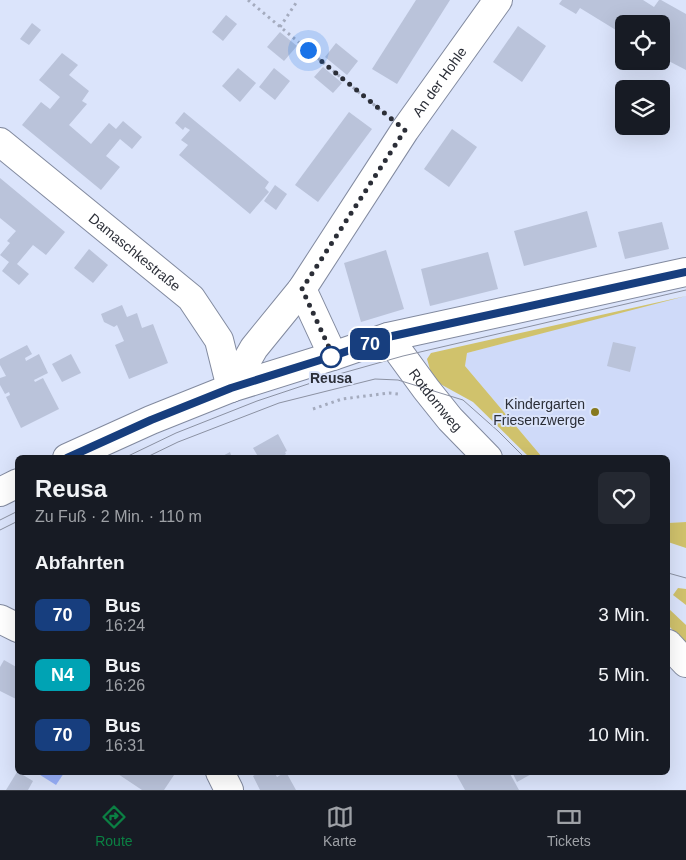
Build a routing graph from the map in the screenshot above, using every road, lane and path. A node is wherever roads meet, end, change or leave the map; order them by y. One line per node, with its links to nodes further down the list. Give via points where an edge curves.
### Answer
1 (248, 0): 4 (path)
2 (298, 0): 4 (path)
3 (498, 0): 5 (street, An der Hohle)
4 (280, 27): 5 (path)
5 (405, 130): 8 (street, An der Hohle)
6 (0, 142): 11 (street, Damaschkestraße, via 190,298 219,340)
7 (686, 272): 9 (street)
8 (302, 289): 10 (street); 11 (street, An der Hohle, via 254,348)
9 (388, 337): 10 (street); 12 (street, Rotdornweg)
10 (333, 356): 11 (street)
11 (231, 388): 14 (street)
12 (436, 400): 13 (path, via 389,393 342,399); 15 (street, Rotdornweg)
13 (313, 409)
14 (74, 455)
15 (485, 455)
16 (15, 484): 17 (street)
17 (0, 492)
18 (0, 619): 19 (street)
19 (15, 626)
20 (670, 646): 21 (street)
21 (686, 663)
22 (222, 775): 23 (street)
23 (229, 790)

